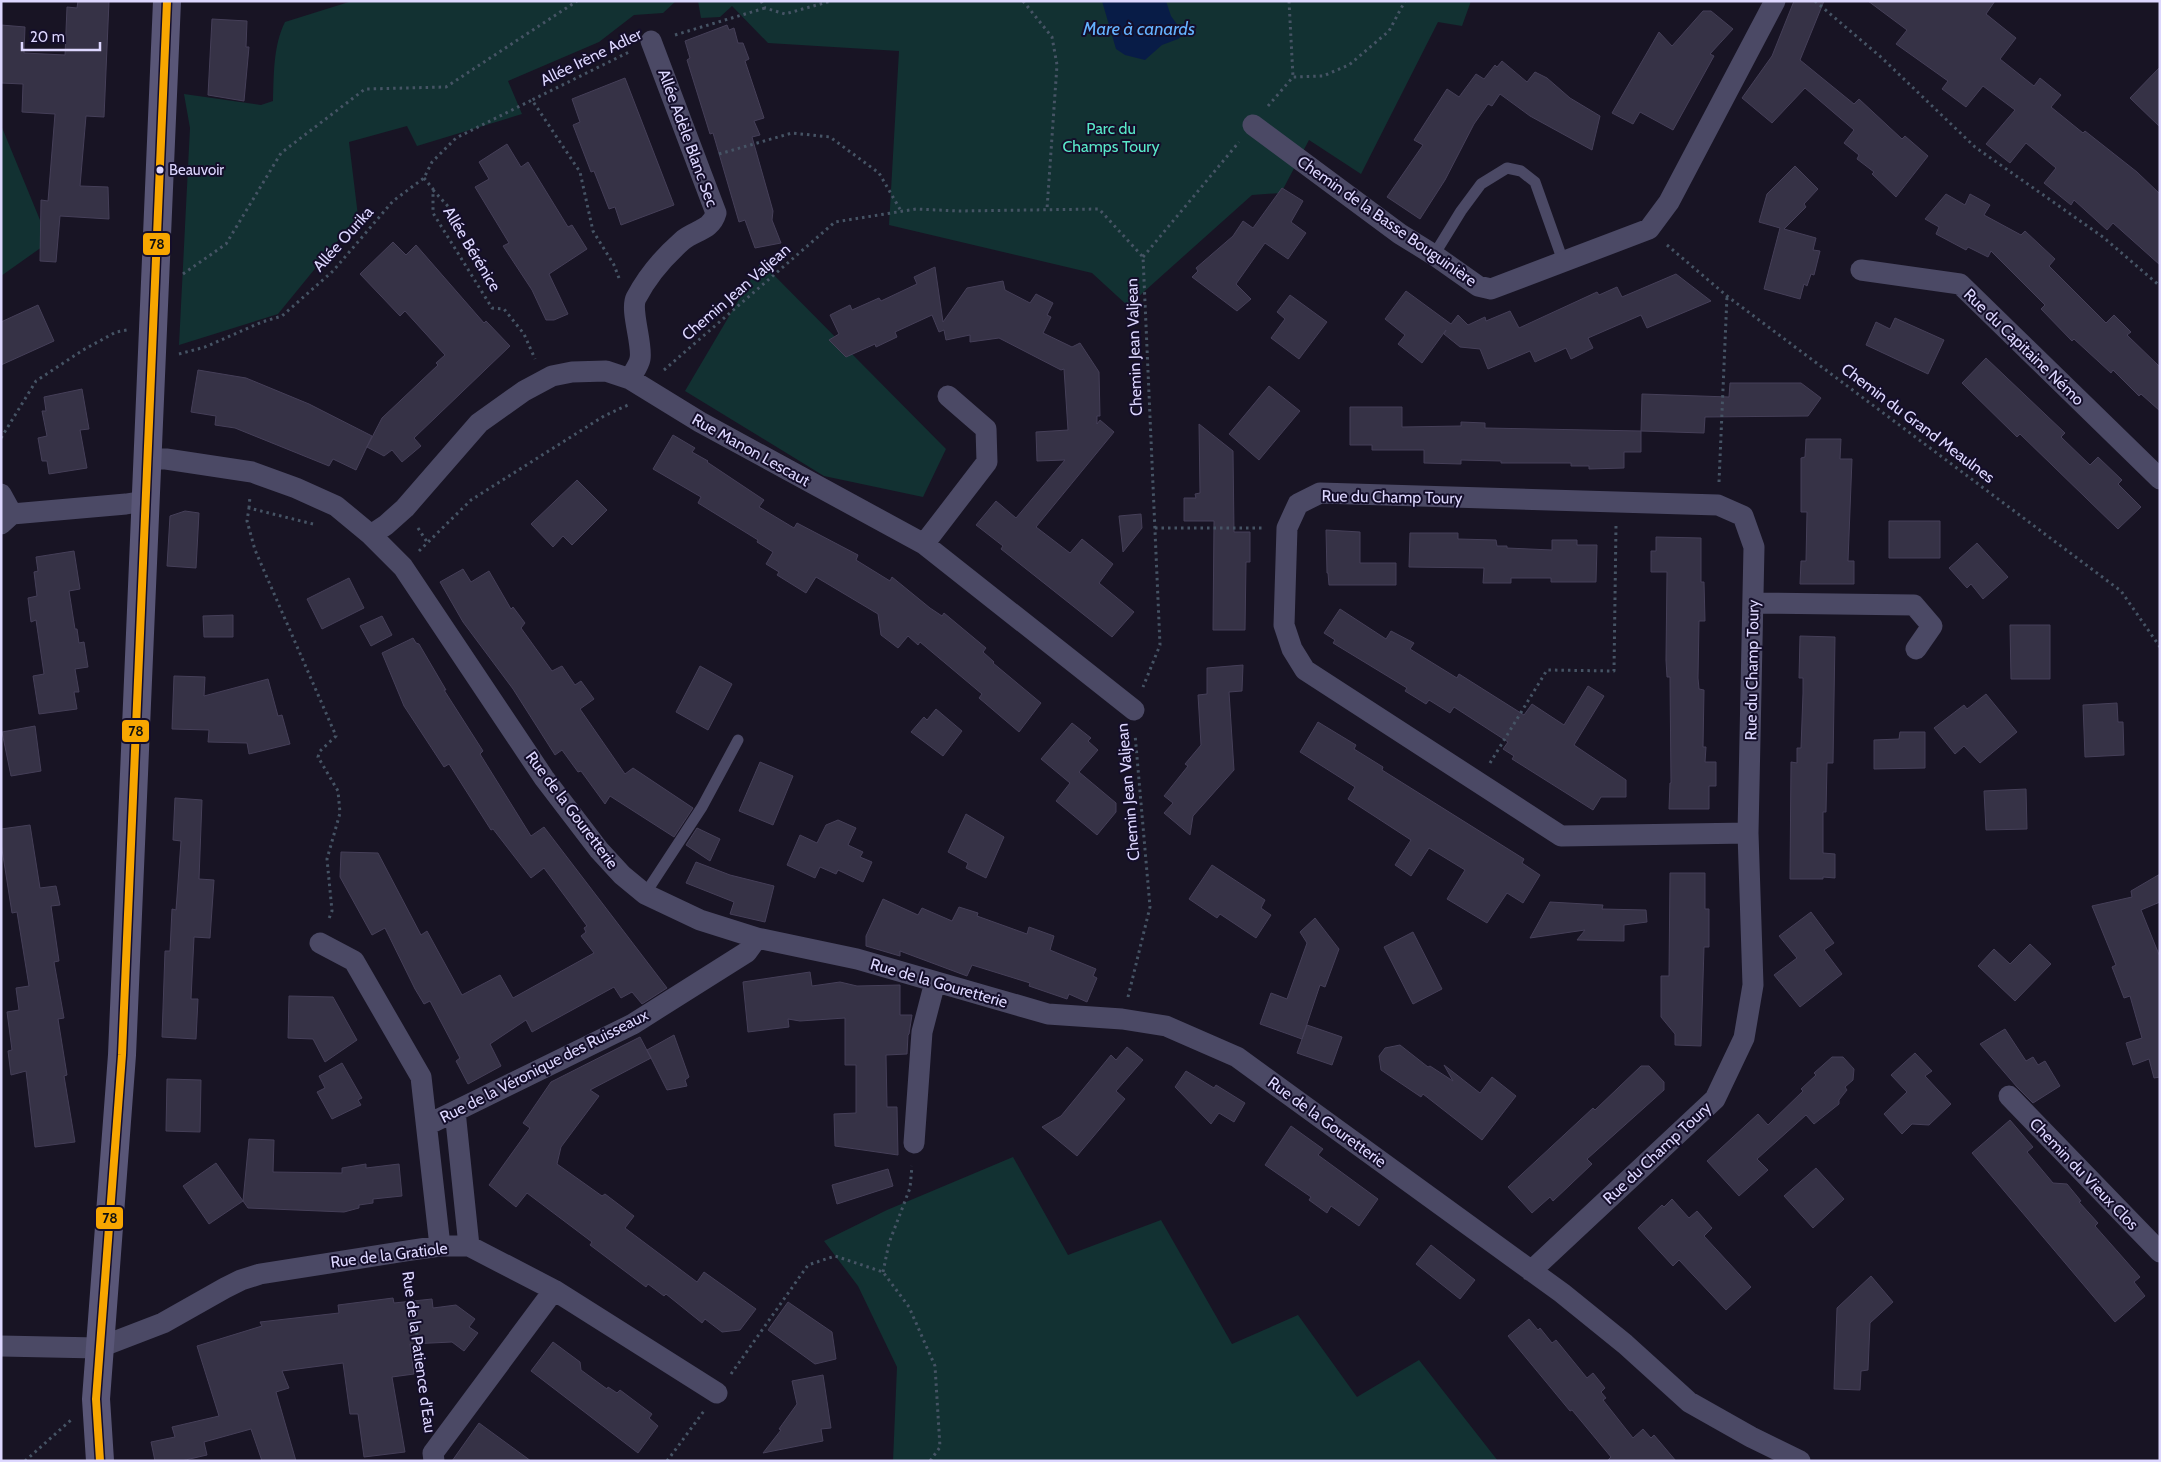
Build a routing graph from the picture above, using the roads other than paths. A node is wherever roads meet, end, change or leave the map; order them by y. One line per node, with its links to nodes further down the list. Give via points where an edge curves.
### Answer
1 (167, 1): 10 (street)
2 (1774, 1): 6 (street, Chemin de la Basse Bouguinière, via 1669,202 1649,229)
3 (652, 41): 8 (street, Allée Adèle Blanc Sec, via 716,213 714,221 706,228 683,240 648,278 634,300 640,358)
4 (1253, 125): 5 (street, Chemin de la Basse Bouguinière, via 1400,234)
5 (1434, 255): 6 (street, Chemin de la Basse Bouguinière, via 1478,286 1491,290); 6 (lane, via 1480,184 1507,168 1521,171 1535,182)
6 (1563, 261)
7 (1861, 270): 11 (street, Rue du Capitaine Némo, via 1960,284)
8 (636, 383): 15 (street, Rue Manon Lescaut, via 606,371 572,372 552,376 524,391 479,423 405,508); 16 (street, Rue Manon Lescaut, via 700,422)
9 (948, 396): 16 (street, via 986,429 987,462)
10 (146, 459): 13 (street); 15 (street, Rue de la Gouretterie, via 252,472 336,506)
11 (2160, 479)
12 (1, 494): 14 (street)
13 (146, 501): 14 (street); 36 (street, via 122,1055)
14 (7, 519)
15 (370, 535): 22 (street, Rue de la Gouretterie, via 403,567 544,778 598,850)
16 (924, 544): 19 (street, Rue Manon Lescaut)
17 (1754, 603): 18 (street, via 1914,605 1932,626); 21 (street, Rue du Champ Toury); 21 (street, Rue du Champ Toury, via 1754,547 1744,516 1718,505 1320,493 1298,504 1286,528 1284,625 1292,649 1305,670 1561,836)
18 (1916, 649)
19 (1134, 710)
20 (738, 740): 22 (lane, via 702,807)
21 (1748, 833): 33 (street, Rue du Champ Toury, via 1753,985 1744,1038 1715,1100)
22 (645, 894): 23 (street, Rue de la Gouretterie, via 700,920)
23 (757, 938): 25 (street, Rue de la Gouretterie, via 857,959); 27 (street, Rue de la Véronique des Ruisseaux, via 747,952 633,1024)
24 (320, 943): 28 (street, via 354,961 359,969 421,1077)
25 (935, 982): 29 (street, via 922,1032); 33 (street, Rue de la Gouretterie, via 1048,1014 1122,1019 1166,1026 1237,1057)
26 (2009, 1096): 32 (street, Chemin du Vieux Clos)
27 (455, 1111): 28 (street, Rue de la Véronique des Ruisseaux); 31 (street)
28 (427, 1125): 30 (street)
29 (914, 1143)
30 (440, 1246): 31 (street, Rue de la Gratiole); 36 (street, Rue de la Gratiole, via 282,1269 241,1280 163,1324)
31 (469, 1246): 34 (street, Rue de la Gratiole)
32 (2160, 1252)
33 (1531, 1271): 40 (street, Rue de la Gouretterie, via 1625,1344 1689,1402 1751,1438)
34 (554, 1290): 37 (street, Rue de la Gratiole); 38 (street, Rue de la Patience d'Eau)
35 (1, 1346): 36 (street)
36 (98, 1348): 39 (street, via 96,1399)
37 (717, 1393)
38 (433, 1457)
39 (100, 1461)
40 (1800, 1461)

